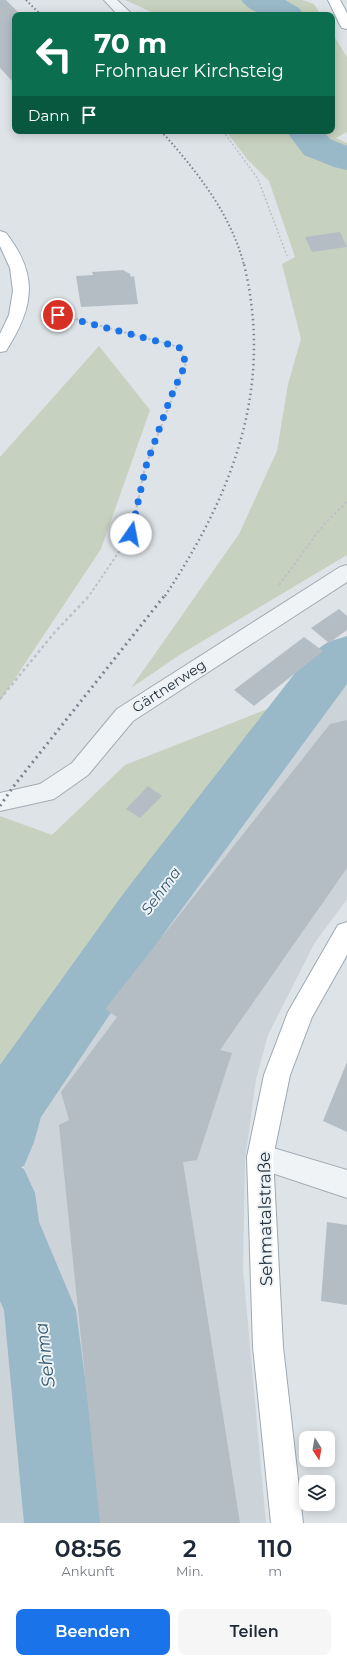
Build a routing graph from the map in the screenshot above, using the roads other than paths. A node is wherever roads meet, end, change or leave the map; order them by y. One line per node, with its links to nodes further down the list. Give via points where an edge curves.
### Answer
1 (110, 0): 3 (street)
2 (334, 0): 4 (main road)
3 (123, 12)
4 (347, 25)
5 (0, 236): 6 (main road, via 8,245 22,281 20,308 13,327)
6 (0, 347)
7 (347, 572): 8 (street, Gärtnerweg, via 125,715 80,769 46,792)
8 (0, 802)
9 (347, 933): 10 (main road, Sehmatalstraße, via 301,1012 277,1074)
10 (260, 1157): 11 (street); 12 (main road, Sehmatalstraße, via 268,1347)
11 (347, 1184)
12 (287, 1523)

